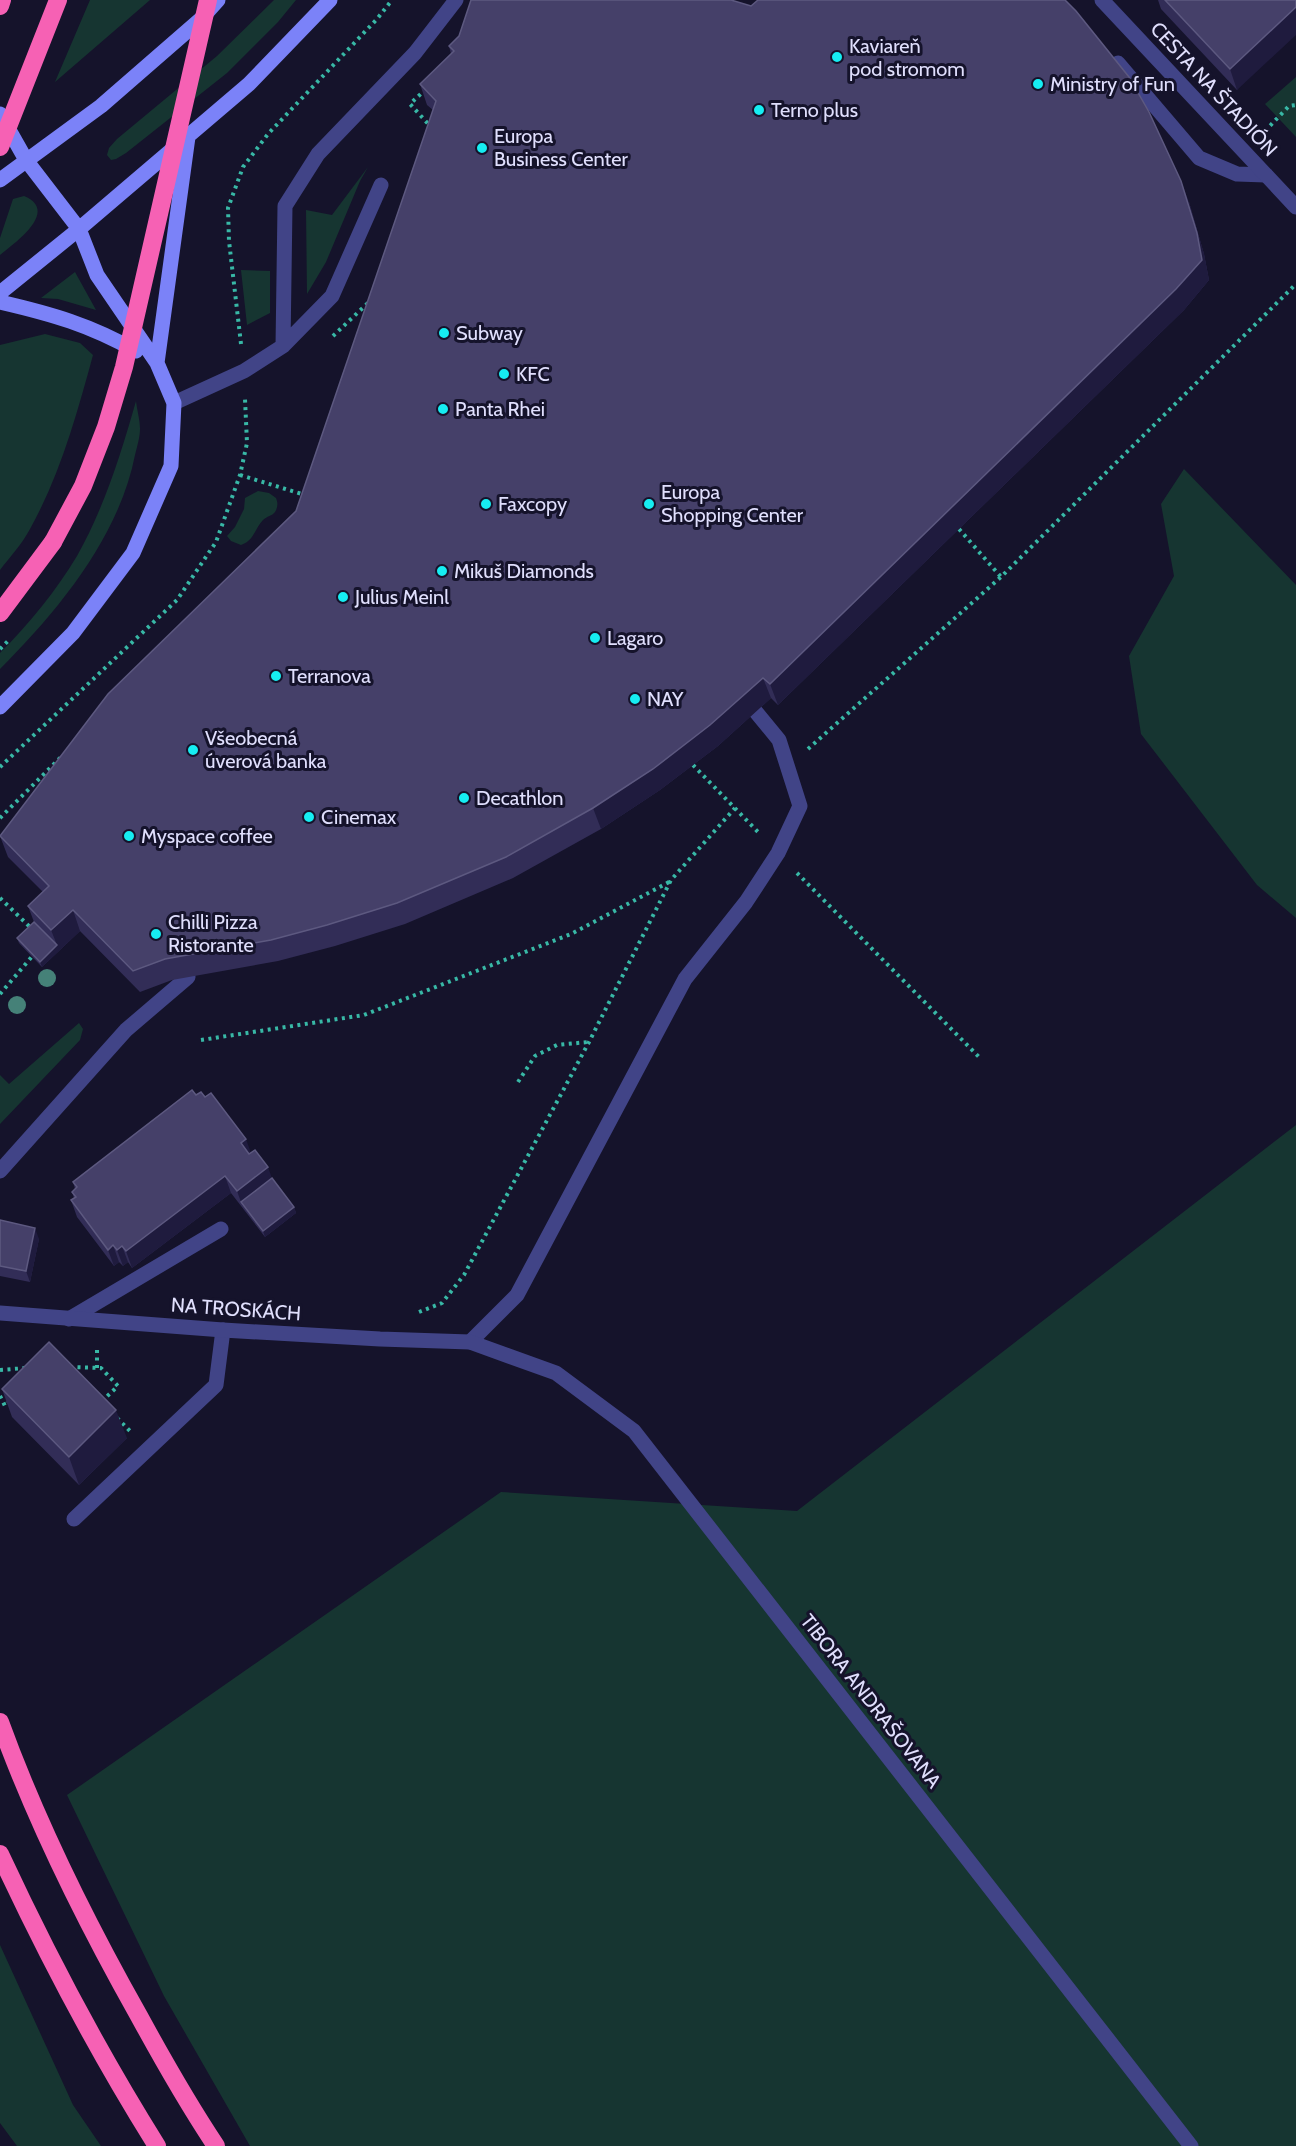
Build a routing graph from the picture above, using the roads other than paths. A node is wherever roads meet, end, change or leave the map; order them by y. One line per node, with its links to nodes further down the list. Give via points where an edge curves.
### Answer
1 (2, 0): 8 (highway)
2 (58, 0): 12 (highway, bridge)
3 (208, 0): 24 (highway, bridge, via 106,427 83,486 53,542)
4 (218, 0): 13 (street, via 101,106)
5 (330, 0): 11 (street, via 249,84)
6 (456, 0): 21 (street, via 415,53 318,154 285,206)
7 (1102, 0): 14 (street, CESTA NA ŠTADIÓN)
8 (0, 6)
9 (1106, 50): 14 (street, via 1199,158 1237,174)
10 (0, 114): 13 (street)
11 (188, 137): 18 (street); 22 (street)
12 (0, 147)
13 (26, 160): 15 (street); 18 (street)
14 (1266, 175): 17 (street, CESTA NA ŠTADIÓN)
15 (0, 180)
16 (381, 185): 21 (street, via 332,296)
17 (1296, 207)
18 (79, 229): 19 (street); 22 (street, via 97,275)
19 (0, 293)
20 (0, 302): 22 (street, via 49,313 104,333)
21 (283, 346): 23 (street, via 244,371)
22 (157, 363): 23 (street)
23 (174, 404): 25 (street, via 171,466 133,553 73,633)
24 (0, 613)
25 (0, 707)
26 (756, 712): 33 (street, via 780,740 800,806 778,853 746,902 685,979 516,1295)
27 (188, 977): 28 (street, via 126,1030)
28 (0, 1171)
29 (221, 1229): 31 (street)
30 (0, 1313): 31 (street, NA TROSKÁCH)
31 (69, 1319): 32 (street, NA TROSKÁCH)
32 (223, 1330): 33 (street, NA TROSKÁCH); 34 (street, via 216,1385)
33 (470, 1342): 39 (street, TIBORA ANDRAŠOVANA, via 556,1373 634,1431)
34 (74, 1519)
35 (0, 1722): 38 (highway, via 35,1811 75,1896 162,2057)
36 (0, 1854): 37 (highway, via 71,1999)
37 (157, 2146)
38 (216, 2146)
39 (1191, 2146)

